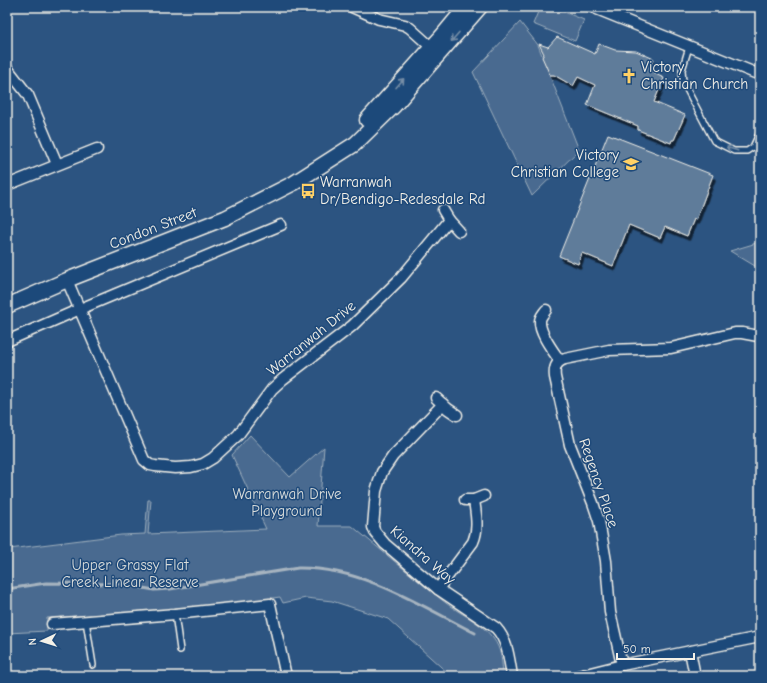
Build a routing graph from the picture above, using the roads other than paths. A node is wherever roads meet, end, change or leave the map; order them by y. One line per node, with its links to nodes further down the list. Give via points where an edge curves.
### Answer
1 (352, 7): 5 (street, via 379,19 405,25)
2 (466, 7): 5 (main road, Condon Street)
3 (480, 7): 12 (main road, Condon Street, one-way to 12, via 394,106 355,144)
4 (592, 7): 6 (street)
5 (431, 47): 12 (main road, Condon Street, one-way to 5, via 358,129)
6 (689, 47): 8 (street); 9 (lane, one-way to 6, via 753,146 747,151 734,151 714,141 682,82 682,70)
7 (7, 68): 11 (street, via 28,95)
8 (760, 75)
9 (760, 132)
10 (97, 149): 11 (street)
11 (57, 164): 13 (street)
12 (306, 175): 18 (main road, Condon Street, via 225,218)
13 (7, 185)
14 (443, 210): 15 (street)
15 (449, 220): 17 (street); 20 (street, Warranwah Drive, via 400,278 352,326 272,389 238,435 213,458 191,468 147,469)
16 (281, 225): 20 (street)
17 (459, 231)
18 (67, 280): 19 (main road, Condon Street); 20 (street, Warranwah Drive)
19 (7, 306)
20 (80, 309): 23 (street)
21 (546, 310): 24 (street, via 540,319 541,328)
22 (759, 336): 24 (street, via 735,333 670,348 609,350)
23 (7, 341)
24 (560, 361): 35 (street, Regency Place, via 556,365 555,378 570,445 599,521 606,561 610,612)
25 (457, 415): 27 (street, Kiandra Way, via 440,401 387,464 378,483 374,516 373,527 379,538)
26 (484, 496): 27 (street, via 470,500 477,521 476,536)
27 (438, 589): 39 (street, Kiandra Way, via 496,628 507,650)
28 (175, 614): 29 (street); 32 (lane); 38 (street, via 270,604)
29 (86, 621): 30 (street); 34 (lane)
30 (52, 624)
31 (760, 637): 33 (street)
32 (180, 650)
33 (690, 651): 35 (street); 41 (street)
34 (93, 665)
35 (622, 665): 40 (street)
36 (7, 667): 37 (lane)
37 (9, 676)
38 (286, 676)
39 (512, 676)
40 (578, 676)
41 (695, 676)

